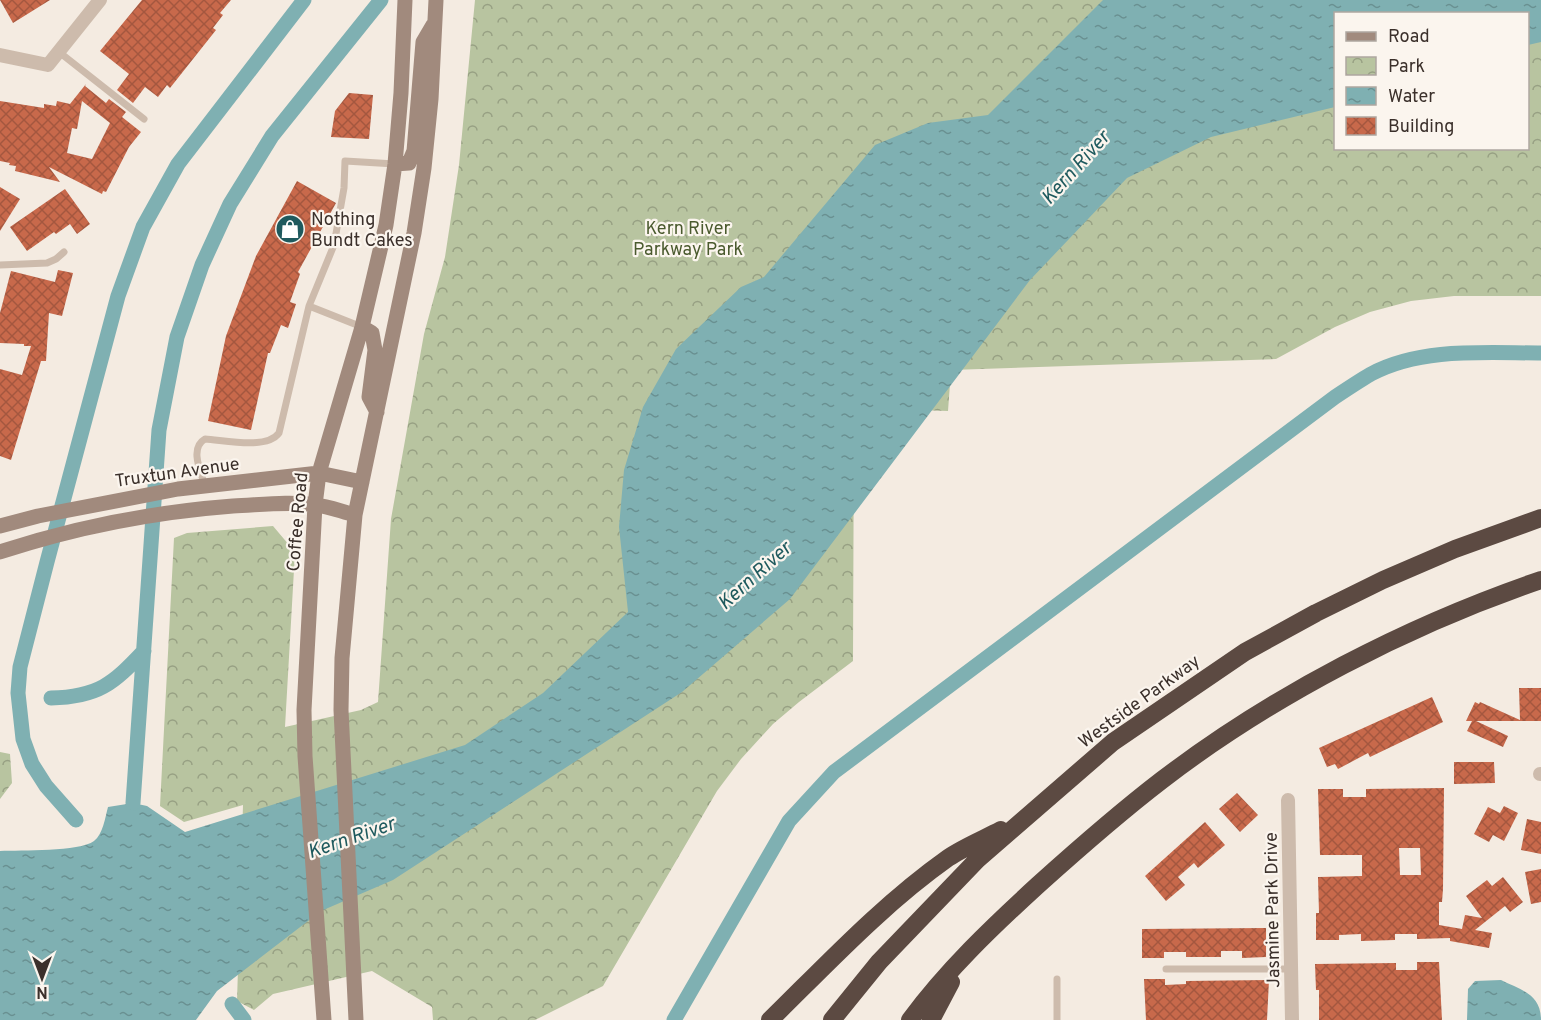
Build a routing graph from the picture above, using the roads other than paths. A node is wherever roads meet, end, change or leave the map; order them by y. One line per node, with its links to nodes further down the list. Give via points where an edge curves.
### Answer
1 (100, 0): 5 (street)
2 (435, 0): 4 (main road)
3 (405, 5): 8 (main road, Coffee Road)
4 (435, 22): 8 (main road, via 423,42 414,151 409,163); 13 (main road, via 416,222)
5 (59, 51): 6 (street, via 48,65); 7 (lane)
6 (0, 55)
7 (144, 119)
8 (395, 164): 11 (lane, via 345,161 334,245); 12 (main road, Coffee Road, via 386,225)
9 (64, 252): 10 (lane, via 53,262)
10 (0, 266)
11 (309, 306): 12 (lane); 16 (lane, via 278,436 260,443 202,440 196,452)
12 (362, 327): 13 (main road, via 372,333 375,350 369,397); 14 (main road, Coffee Road)
13 (377, 412): 15 (main road)
14 (319, 473): 15 (main road, Truxtun Avenue); 16 (main road, Truxtun Avenue); 17 (main road, Coffee Road)
15 (362, 482): 18 (main road)
16 (205, 486): 20 (main road, Truxtun Avenue)
17 (315, 505): 18 (main road); 21 (main road, via 254,505 122,519); 29 (main road, Coffee Road, via 305,667 305,756)
18 (355, 515): 30 (main road, via 341,710)
19 (1541, 518): 24 (highway, Westside Parkway, via 1383,580 1245,652 1113,742)
20 (0, 526)
21 (0, 552)
22 (1541, 580): 25 (highway, via 1366,653 1219,740 1163,779 1070,855)
23 (1288, 800): 27 (street, Jasmine Park Drive)
24 (1029, 815): 31 (highway, via 950,857 904,893); 32 (highway, Westside Parkway, via 927,910)
25 (984, 934): 33 (highway); 34 (highway, via 962,961)
26 (1166, 969): 27 (lane)
27 (1291, 969): 36 (street, Jasmine Park Drive)
28 (1057, 979): 35 (lane)
29 (324, 1020)
30 (356, 1020)
31 (770, 1020)
32 (832, 1020)
33 (910, 1020)
34 (931, 1020)
35 (1057, 1020)
36 (1292, 1020)

